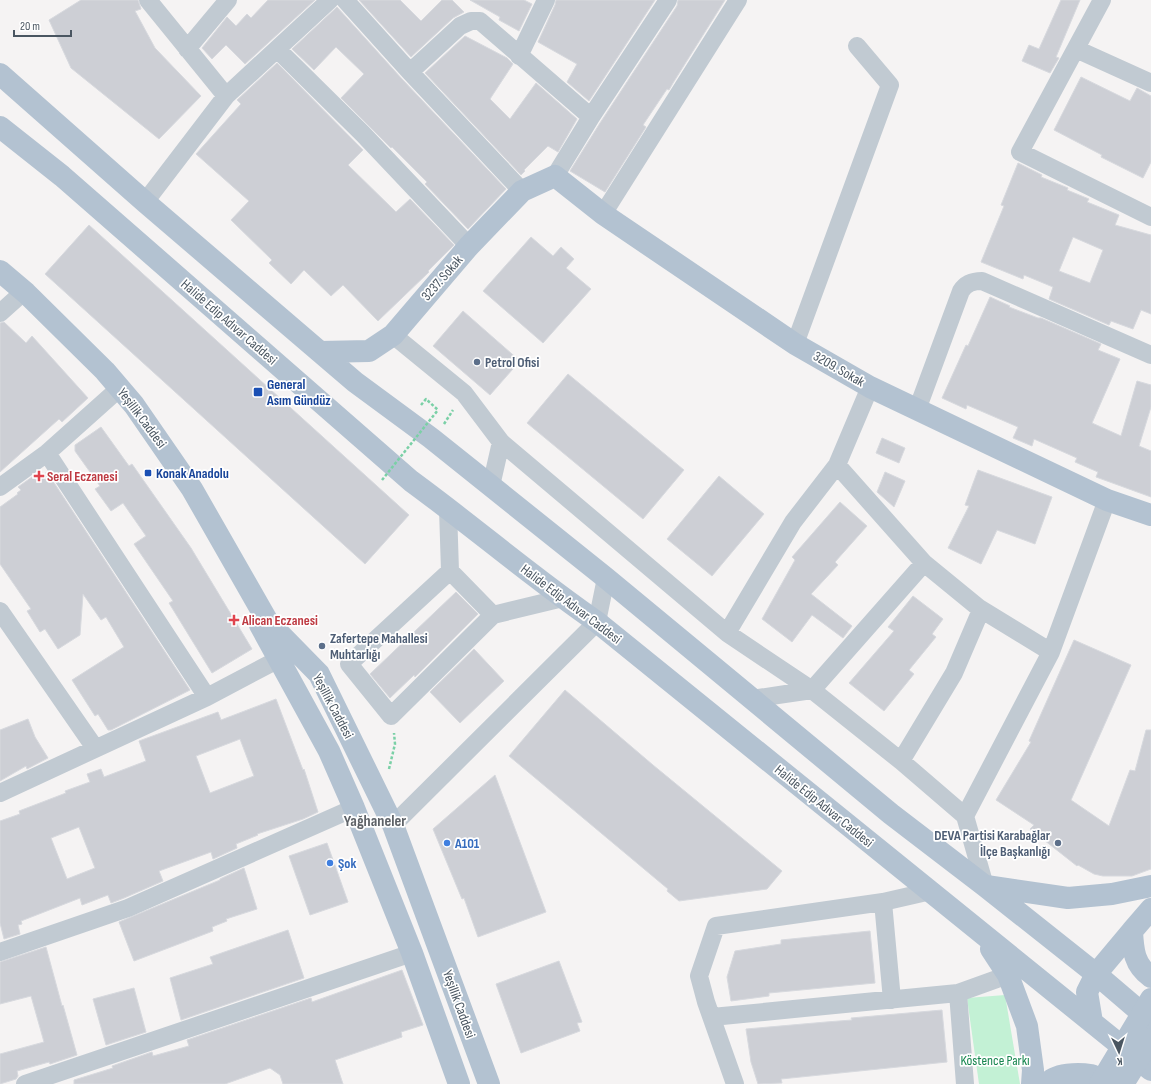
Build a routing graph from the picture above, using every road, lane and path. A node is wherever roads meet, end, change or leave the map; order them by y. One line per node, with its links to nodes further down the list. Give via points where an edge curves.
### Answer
1 (148, 0): 10 (street)
2 (228, 0): 10 (street)
3 (330, 0): 11 (street)
4 (345, 0): 14 (street)
5 (546, 0): 13 (street)
6 (668, 0): 18 (street)
7 (738, 0): 23 (street)
8 (1102, 0): 12 (street)
9 (857, 46): 31 (street, via 890,85)
10 (187, 49): 17 (street)
11 (276, 49): 17 (street); 25 (street, via 363,134)
12 (1076, 49): 16 (street); 24 (street, via 1020,152)
13 (519, 56): 14 (street, via 480,22 471,22 460,26); 18 (street)
14 (410, 72): 21 (street)
15 (0, 74): 22 (main road)
16 (1151, 83)
17 (226, 96): 22 (street)
18 (591, 117): 20 (street)
19 (0, 127): 48 (main road, Halide Edip Adıvar Caddesi, via 62,176 411,482)
20 (555, 176): 21 (main road, 3237. Sokak); 23 (main road, 3209. Sokak)
21 (522, 191): 25 (main road, 3237. Sokak)
22 (145, 202): 32 (main road)
23 (603, 214): 31 (main road, 3209. Sokak)
24 (1151, 217)
25 (469, 246): 30 (main road, 3237. Sokak)
26 (0, 270): 71 (main road, Yeşillik Caddesi, via 105,371 134,405 192,488 268,622 318,674)
27 (0, 281): 28 (main road, Yeşillik Caddesi)
28 (19, 296): 29 (street); 36 (main road, Yeşillik Caddesi, via 70,345)
29 (0, 313)
30 (393, 335): 32 (main road, 3237. Sokak, via 369,352); 35 (street)
31 (795, 344): 34 (main road, 3209. Sokak)
32 (320, 352): 40 (main road, via 355,382)
33 (1151, 355): 38 (street, via 982,281 975,281 961,291)
34 (870, 387): 38 (main road, 3209. Sokak); 43 (street)
35 (464, 393): 40 (path); 41 (street)
36 (113, 394): 42 (street); 60 (main road, Yeşillik Caddesi, via 217,550)
37 (426, 410): 44 (path, bridge, via 421,404 426,399 438,410)
38 (918, 410): 47 (main road, 3209. Sokak)
39 (432, 414): 40 (path)
40 (437, 431): 45 (main road)
41 (501, 442): 45 (street); 58 (street)
42 (48, 453): 46 (street); 62 (street)
43 (837, 465): 50 (street); 58 (street, via 793,522)
44 (382, 480)
45 (491, 486): 52 (main road)
46 (0, 487)
47 (1107, 500): 49 (main road, 3209. Sokak); 59 (street)
48 (448, 509): 51 (street); 53 (main road, Halide Edip Adıvar Caddesi)
49 (1151, 515)
50 (924, 563): 54 (street); 61 (street)
51 (450, 572): 56 (street); 64 (street, via 349,664)
52 (606, 578): 57 (street); 63 (main road)
53 (563, 598): 56 (street); 57 (main road, Halide Edip Adıvar Caddesi)
54 (981, 610): 59 (street); 66 (street, via 954,673)
55 (0, 611): 65 (street)
56 (493, 615): 64 (street)
57 (597, 622): 71 (street); 74 (main road, Halide Edip Adıvar Caddesi)
58 (727, 633): 61 (street)
59 (1051, 652): 70 (street)
60 (279, 659): 62 (street); 69 (main road, Yeşillik Caddesi, via 329,752)
61 (812, 690): 63 (street); 66 (street)
62 (207, 697): 65 (street)
63 (752, 698): 72 (main road, via 891,814)
64 (391, 716): 67 (path, via 395,744)
65 (95, 748): 68 (street)
66 (901, 761): 70 (street)
67 (389, 773)
68 (0, 793)
69 (354, 808): 71 (main road, via 373,822); 79 (street, via 128,908); 80 (main road, Yeşillik Caddesi)
70 (965, 816): 72 (street)
71 (392, 825): 94 (main road, Yeşillik Caddesi)
72 (985, 886): 73 (main road, via 1068,898 1112,894); 81 (main road)
73 (1151, 886)
74 (931, 891): 75 (street); 78 (main road, Halide Edip Adıvar Caddesi)
75 (883, 902): 86 (street); 87 (street, via 716,926 698,976)
76 (1151, 909): 77 (main road)
77 (1132, 931): 81 (main road); 83 (main road, via 1133,950 1140,966)
78 (982, 934): 82 (main road); 89 (main road, Halide Edip Adıvar Caddesi)
79 (0, 952)
80 (412, 953): 92 (main road, Yeşillik Caddesi); 93 (street)
81 (1096, 974): 88 (main road); 89 (main road, via 1088,992)
82 (1008, 975): 84 (street); 97 (main road, via 1027,1026 1033,1070)
83 (1151, 977)
84 (958, 993): 86 (street); 96 (street)
85 (1151, 999): 99 (main road, bridge)
86 (892, 1000): 87 (street)
87 (712, 1017): 95 (street)
88 (1151, 1021)
89 (1092, 1022): 91 (main road, Halide Edip Adıvar Caddesi)
90 (1151, 1039): 101 (main road, bridge)
91 (1151, 1070)
92 (454, 1083)
93 (25, 1084)
94 (489, 1084)
95 (735, 1084)
96 (965, 1084)
97 (1032, 1084)
98 (1047, 1084): 100 (main road, via 1050,1079 1065,1074 1093,1075)
99 (1100, 1084)
100 (1104, 1084)
101 (1123, 1084)

